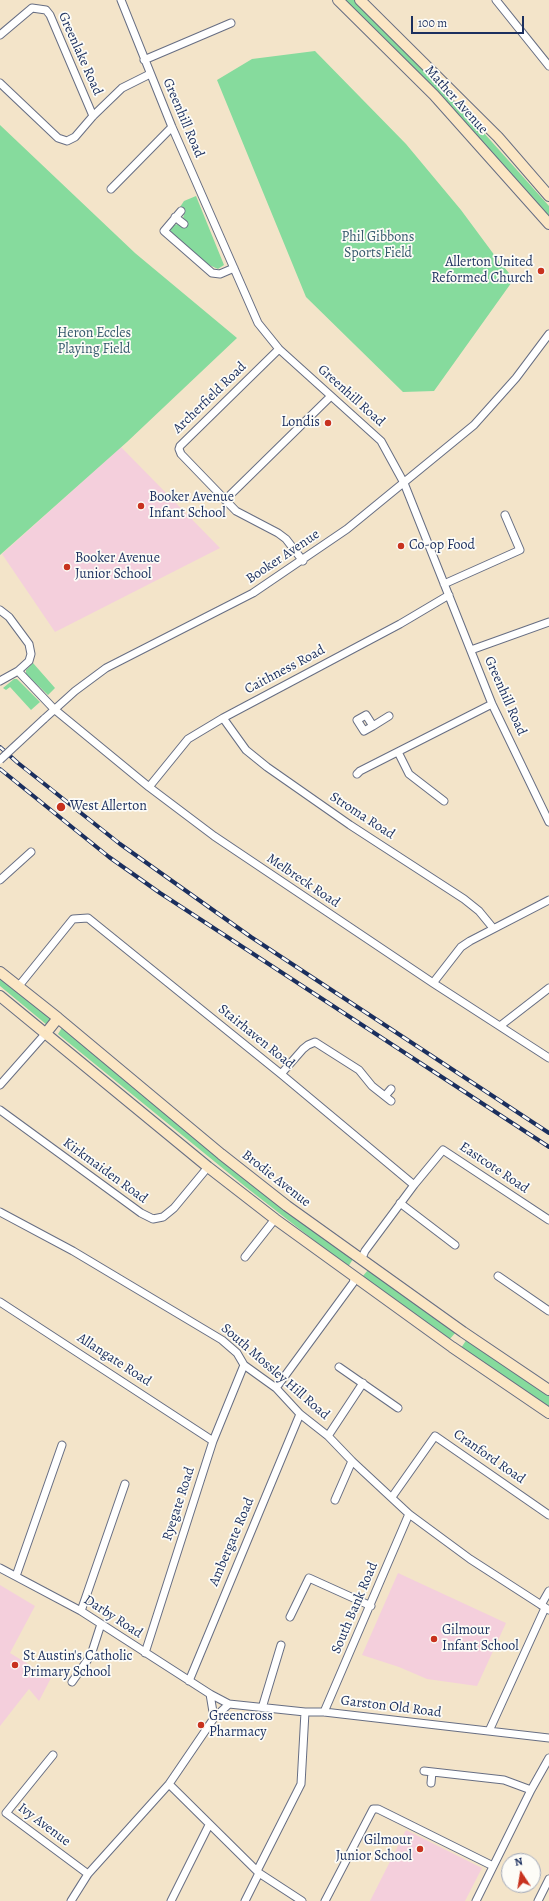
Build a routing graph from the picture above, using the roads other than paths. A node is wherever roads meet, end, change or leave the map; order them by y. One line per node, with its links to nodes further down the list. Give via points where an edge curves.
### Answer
1 (121, 0): 7 (street, Greenhill Road)
2 (338, 0): 18 (street, Mather Avenue, via 434,95)
3 (360, 0): 14 (street, Mather Avenue, via 498,137)
4 (496, 0): 8 (street)
5 (230, 23): 7 (street)
6 (0, 35): 11 (street, Greenlake Road, via 32,8 46,10)
7 (144, 60): 9 (street, Greenhill Road)
8 (549, 66)
9 (150, 74): 11 (street, via 122,88); 12 (street, Greenhill Road)
10 (0, 82): 11 (street, via 58,138 67,141 75,137)
11 (93, 116)
12 (172, 127): 13 (street); 19 (street, Greenhill Road)
13 (111, 188)
14 (549, 196)
15 (181, 211): 16 (street)
16 (176, 217): 17 (street); 19 (street, via 164,231 212,273 220,274)
17 (184, 224)
18 (549, 224)
19 (234, 268): 21 (street, Greenhill Road, via 258,322)
20 (549, 334): 23 (street, Booker Avenue, via 516,378 474,425)
21 (280, 349): 22 (street, Greenhill Road); 24 (street, Archerfield Road, via 179,447 180,454)
22 (331, 396): 23 (street, Greenhill Road, via 381,441); 24 (street)
23 (404, 483): 26 (street, Booker Avenue); 27 (street, Greenhill Road)
24 (225, 500): 26 (street, Archerfield Road, via 247,518 278,532)
25 (505, 515): 27 (street, via 520,550)
26 (303, 561): 35 (street, Booker Avenue, via 253,593 106,668)
27 (444, 584): 28 (street, Greenhill Road)
28 (448, 595): 31 (street, Greenhill Road); 37 (street, Caithness Road, via 400,624)
29 (0, 610): 32 (street, via 9,617 31,649 31,658)
30 (549, 622): 31 (street)
31 (471, 650): 34 (street, Greenhill Road)
32 (18, 671): 33 (street); 35 (street, Melbreck Road)
33 (0, 681)
34 (492, 704): 39 (street); 44 (street, Greenhill Road)
35 (54, 709): 40 (street, Booker Avenue, bridge); 42 (street, Melbreck Road)
36 (390, 716): 38 (street)
37 (223, 718): 42 (street, Caithness Road, via 188,739); 48 (street, Stroma Road, via 246,750 267,767 464,899 479,911)
38 (373, 726)
39 (398, 752): 41 (street); 43 (street, via 409,774)
40 (0, 760)
41 (357, 774)
42 (149, 786): 50 (street, Melbreck Road, via 221,840)
43 (444, 801)
44 (549, 822)
45 (31, 852): 46 (street)
46 (0, 880)
47 (549, 900): 48 (street)
48 (493, 928): 50 (street, via 461,947)
49 (0, 972): 51 (street, Brodie Avenue)
50 (434, 983): 55 (street, Melbreck Road)
51 (18, 987): 54 (street, Brodie Avenue); 58 (street, Stairhaven Road, via 73,919 88,918)
52 (549, 988): 55 (street)
53 (0, 996): 56 (street)
54 (58, 1018): 56 (street); 72 (street, Brodie Avenue, via 221,1154)
55 (500, 1026): 57 (street, Melbreck Road)
56 (46, 1033): 59 (street); 64 (street)
57 (549, 1058)
58 (281, 1074): 61 (street, via 303,1049 315,1042 359,1070 372,1086); 65 (street, Stairhaven Road)
59 (0, 1085)
60 (391, 1089): 61 (street)
61 (385, 1096): 62 (street)
62 (391, 1101)
63 (0, 1110): 64 (street, Kirkmaiden Road, via 141,1213 153,1219 163,1217 174,1208)
64 (208, 1167): 68 (street)
65 (414, 1185): 66 (street); 69 (street, Eastcote Road, via 443,1150)
66 (400, 1203): 70 (street); 72 (street, via 365,1250)
67 (0, 1212): 79 (street, South Mossley Hill Road, via 73,1251 222,1340 237,1353)
68 (275, 1219): 71 (street); 74 (street)
69 (549, 1220)
70 (455, 1245)
71 (245, 1257)
72 (361, 1260): 74 (street); 77 (street, Brodie Avenue)
73 (498, 1276): 76 (street)
74 (354, 1277): 78 (street); 82 (street, via 353,1283)
75 (0, 1302): 88 (street, Allangate Road)
76 (549, 1311)
77 (463, 1332): 78 (street); 83 (street, Brodie Avenue)
78 (452, 1347): 85 (street)
79 (244, 1365): 82 (street, South Mossley Hill Road); 88 (street, Ryegate Road)
80 (339, 1367): 81 (street)
81 (363, 1383): 84 (street); 87 (street)
82 (276, 1388): 86 (street, South Mossley Hill Road)
83 (549, 1390)
84 (398, 1408)
85 (549, 1413)
86 (300, 1414): 87 (street, South Mossley Hill Road); 106 (street, Ambergate Road)
87 (328, 1436): 90 (street, South Mossley Hill Road)
88 (213, 1441): 105 (street, Ryegate Road)
89 (62, 1445): 97 (street)
90 (352, 1461): 92 (street, South Mossley Hill Road); 93 (street)
91 (125, 1484): 101 (street)
92 (392, 1497): 94 (street, South Mossley Hill Road); 95 (street, Cranford Road, via 436,1436)
93 (335, 1500)
94 (409, 1514): 99 (street, South Bank Road); 100 (street, South Mossley Hill Road, via 470,1559)
95 (549, 1515)
96 (0, 1568): 97 (street, Darby Road)
97 (16, 1576): 101 (street, Darby Road)
98 (549, 1591): 100 (street)
99 (371, 1606): 102 (street, via 309,1578); 112 (street, South Bank Road)
100 (545, 1607): 114 (street)
101 (81, 1611): 103 (street, Darby Road)
102 (290, 1617)
103 (101, 1624): 105 (street, Darby Road); 107 (street, via 91,1655)
104 (281, 1645): 110 (street)
105 (144, 1653): 106 (street, Darby Road)
106 (189, 1681): 108 (street, Darby Road)
107 (72, 1682)
108 (210, 1694): 109 (street, Garston Old Road); 113 (street)
109 (230, 1704): 110 (street, Garston Old Road); 113 (street)
110 (262, 1708): 111 (street, Garston Old Road)
111 (306, 1712): 112 (street, Garston Old Road); 126 (street, via 302,1784)
112 (324, 1712): 114 (street, Garston Old Road)
113 (214, 1718): 121 (street)
114 (489, 1732): 115 (street, Garston Old Road)
115 (549, 1738)
116 (52, 1755): 123 (street, Ivy Avenue)
117 (549, 1758): 122 (street)
118 (424, 1771): 119 (street)
119 (432, 1772): 120 (street); 122 (street, via 504,1780)
120 (431, 1783)
121 (169, 1784): 124 (street); 127 (street)
122 (531, 1790): 125 (street)
123 (3, 1811): 127 (street, Ivy Avenue)
124 (209, 1825): 126 (street); 130 (street)
125 (493, 1866): 133 (street, via 378,1809 373,1809); 134 (street)
126 (258, 1872): 131 (street); 132 (street)
127 (88, 1874): 129 (street)
128 (549, 1879): 135 (street)
129 (72, 1901)
130 (170, 1901)
131 (245, 1901)
132 (302, 1901)
133 (325, 1901)
134 (476, 1901)
135 (538, 1901)

